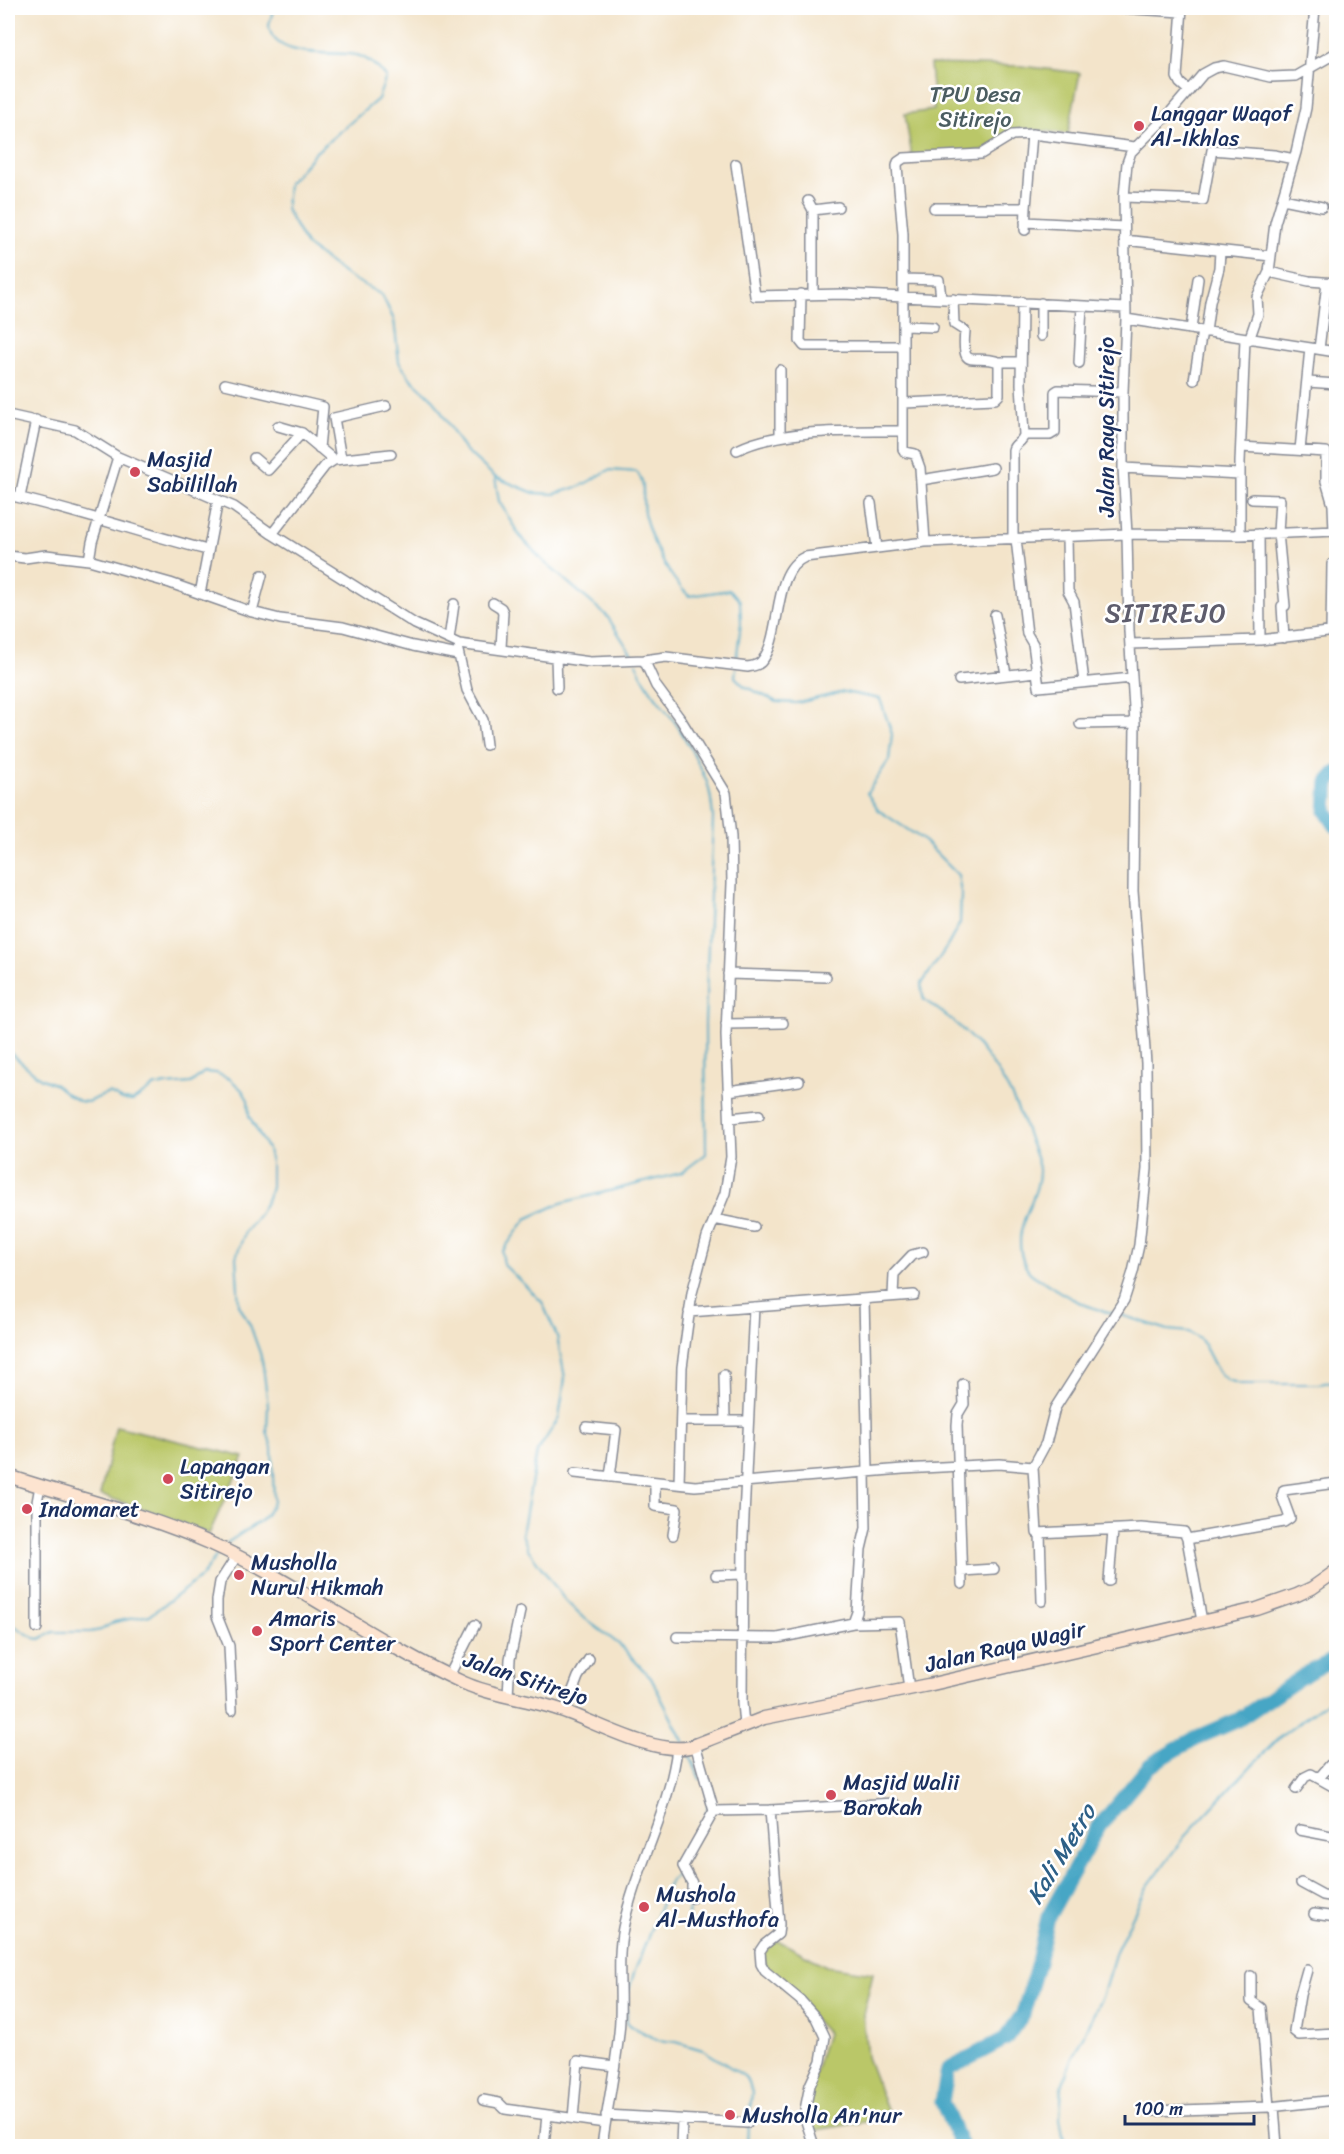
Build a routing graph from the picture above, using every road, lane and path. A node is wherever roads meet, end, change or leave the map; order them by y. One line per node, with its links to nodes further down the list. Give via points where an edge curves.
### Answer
1 (1119, 8): 3 (street)
2 (1315, 8): 5 (street)
3 (1181, 10): 6 (street, via 1177,77)
4 (1336, 52): 5 (street, Jalan Raya Sitirejo)
5 (1311, 69): 6 (street, Jalan Raya Sitirejo, via 1296,76 1271,77 1218,66 1203,74); 9 (street)
6 (1189, 91): 8 (street, Jalan Raya Sitirejo)
7 (1032, 134): 8 (street); 16 (street); 22 (street, via 1012,135 981,154 900,159 897,166)
8 (1135, 147): 11 (street, Jalan Raya Sitirejo, via 1127,163)
9 (1294, 159): 11 (street, via 1211,150 1204,200); 12 (street)
10 (736, 164): 25 (street, via 755,296)
11 (1124, 197): 17 (street, Jalan Raya Sitirejo)
12 (1283, 199): 14 (street); 20 (street)
13 (838, 207): 26 (street, via 810,205)
14 (1322, 207)
15 (934, 208): 16 (street)
16 (1026, 208): 17 (street, via 1025,226)
17 (1124, 227): 18 (street, Jalan Raya Sitirejo)
18 (1124, 240): 19 (street); 33 (street, Jalan Raya Sitirejo)
19 (1220, 251): 20 (street); 38 (street)
20 (1271, 256): 21 (street)
21 (1269, 272): 24 (street); 40 (street, via 1257,297 1258,314)
22 (904, 279): 27 (street); 28 (street, via 940,281)
23 (1198, 279): 37 (street)
24 (1332, 283): 42 (street)
25 (801, 294): 26 (street); 41 (street, via 800,341 804,346)
26 (813, 294): 27 (street)
27 (903, 296): 28 (street); 35 (street)
28 (941, 298): 29 (street)
29 (953, 299): 30 (street); 44 (street, via 954,324 965,331 966,356 971,360)
30 (1022, 302): 31 (street); 45 (street)
31 (1041, 303): 32 (street); 39 (street)
32 (1082, 306): 33 (street); 46 (street)
33 (1125, 308): 34 (street, Jalan Raya Sitirejo)
34 (1126, 319): 37 (street); 52 (street, Jalan Raya Sitirejo)
35 (904, 326): 36 (street); 41 (street)
36 (933, 327)
37 (1191, 329): 38 (street)
38 (1204, 332): 40 (street); 48 (street)
39 (1041, 336)
40 (1247, 340): 42 (street); 62 (street)
41 (903, 346): 53 (street)
42 (1315, 349): 43 (street); 49 (street)
43 (1336, 352)
44 (999, 362): 45 (street); 53 (street, via 999,395 995,399)
45 (1021, 362): 60 (street)
46 (1079, 363)
47 (780, 370): 61 (street)
48 (1194, 380)
49 (1308, 382): 51 (street); 65 (street)
50 (225, 384): 63 (street, via 322,407)
51 (1336, 384)
52 (1122, 392): 60 (street, via 1058,390 1055,432); 71 (street, Jalan Raya Sitirejo)
53 (904, 403): 58 (street)
54 (386, 406): 69 (street, via 334,418)
55 (8, 415): 56 (street)
56 (36, 420): 67 (street, via 75,430); 76 (street)
57 (278, 426): 59 (street)
58 (903, 431): 61 (street, via 837,431); 73 (street, via 903,449 916,456)
59 (302, 433): 63 (street); 68 (street, via 268,470)
60 (1024, 434): 89 (street, via 1013,450)
61 (780, 437): 64 (street)
62 (1241, 447): 65 (street); 72 (street)
63 (319, 448): 69 (street)
64 (738, 450)
65 (1300, 450): 82 (street, via 1326,452 1326,481)
66 (391, 454): 69 (street)
67 (118, 457): 78 (street); 81 (street)
68 (254, 458)
69 (337, 460): 84 (street, via 325,466)
70 (993, 468): 73 (street)
71 (1123, 468): 72 (street); 85 (street, Jalan Raya Sitirejo)
72 (1240, 474): 87 (street)
73 (921, 480): 90 (street)
74 (1281, 489): 79 (street)
75 (8, 495): 76 (street)
76 (20, 498): 81 (street)
77 (1252, 499): 79 (street)
78 (218, 500): 84 (street, via 240,510); 92 (street)
79 (1280, 500): 83 (street)
80 (871, 503): 91 (street)
81 (99, 519): 92 (street); 94 (street)
82 (1335, 531): 83 (street)
83 (1278, 533): 86 (street); 103 (street)
84 (272, 534): 104 (street, via 414,624)
85 (1127, 534): 87 (street); 88 (street, Jalan Raya Sitirejo); 107 (street)
86 (1259, 534): 87 (street); 105 (street)
87 (1240, 535)
88 (1067, 537): 89 (street, Jalan Raya Sitirejo); 116 (street, via 1068,591 1074,602)
89 (1014, 539): 90 (street, Jalan Raya Sitirejo); 112 (street, via 1027,634 1033,644)
90 (925, 542): 91 (street, Jalan Raya Sitirejo)
91 (877, 548): 111 (street, Jalan Raya Sitirejo, via 799,560 785,582 771,637 757,665 666,657)
92 (207, 550): 97 (street)
93 (8, 556): 94 (street)
94 (89, 560): 97 (street)
95 (1336, 564): 102 (street, via 1332,564)
96 (262, 575): 100 (street)
97 (200, 594): 100 (street)
98 (493, 603): 108 (street, via 503,612)
99 (454, 604): 104 (street)
100 (252, 612): 109 (street, via 343,627)
101 (995, 615): 113 (street)
102 (1334, 631): 103 (street)
103 (1284, 638): 105 (street)
104 (449, 639): 106 (street)
105 (1260, 640): 107 (street)
106 (459, 644): 108 (street); 109 (street)
107 (1130, 644): 114 (street)
108 (501, 648): 110 (street)
109 (458, 655): 120 (street, via 467,690 483,720)
110 (556, 657): 111 (street, via 608,663); 117 (street)
111 (638, 660): 121 (street, via 726,793 732,883)
112 (1037, 672): 113 (street); 116 (street, via 1039,687)
113 (1006, 674): 115 (street)
114 (1132, 678): 116 (street); 118 (street)
115 (959, 680)
116 (1084, 682)
117 (557, 688)
118 (1135, 723): 119 (street); 144 (street, via 1132,891 1146,1063 1147,1168 1139,1245 1124,1300 1054,1408 1047,1443)
119 (1080, 724)
120 (486, 745)
121 (728, 975): 122 (street); 124 (street)
122 (826, 977)
123 (783, 1023): 124 (street)
124 (726, 1024): 126 (street)
125 (799, 1081): 126 (street)
126 (728, 1091): 128 (street)
127 (759, 1115): 128 (street)
128 (730, 1118): 129 (street, via 728,1180)
129 (714, 1219): 130 (street); 136 (street, via 699,1262)
130 (754, 1227)
131 (923, 1252): 133 (street, via 912,1255 894,1274)
132 (914, 1295): 133 (street)
133 (893, 1296): 134 (street)
134 (864, 1299): 135 (street); 145 (street)
135 (753, 1307): 136 (street); 141 (street)
136 (689, 1312): 140 (street, via 682,1366)
137 (724, 1375): 139 (street)
138 (963, 1384): 143 (street, via 964,1404 957,1425)
139 (725, 1420): 140 (street); 141 (street)
140 (681, 1421): 152 (street)
141 (748, 1421): 150 (street)
142 (586, 1427): 148 (street, via 616,1430)
143 (959, 1466): 144 (street); 145 (street); 160 (street)
144 (1033, 1467): 155 (street, via 1036,1532)
145 (866, 1472): 150 (street); 169 (street, via 866,1528 858,1612)
146 (575, 1473): 148 (street)
147 (8, 1476): 153 (main road, Jalan Sitirejo)
148 (610, 1477): 149 (street)
149 (655, 1482): 152 (street); 156 (street, via 655,1506 677,1509)
150 (745, 1483): 152 (street); 162 (street)
151 (1336, 1483): 157 (street, via 1284,1490 1282,1496 1290,1518 1284,1522)
152 (679, 1484)
153 (40, 1486): 158 (main road, Jalan Sitirejo, via 154,1521); 171 (street)
154 (1113, 1530): 155 (street); 157 (street, via 1182,1531); 164 (street)
155 (1040, 1533): 166 (street)
156 (673, 1535)
157 (1187, 1539): 168 (street)
158 (236, 1557): 175 (main road, Jalan Sitirejo); 178 (street, via 220,1582 217,1600 218,1616 229,1646)
159 (994, 1569): 160 (street)
160 (962, 1571): 165 (street)
161 (1336, 1571): 168 (main road, Jalan Raya Wagir, via 1312,1588 1280,1602)
162 (742, 1574): 163 (street); 173 (street)
163 (716, 1575)
164 (1109, 1581)
165 (962, 1584)
166 (1042, 1601)
167 (520, 1611): 177 (street, via 510,1659)
168 (1202, 1622): 176 (main road, Jalan Raya Wagir)
169 (853, 1623): 173 (street, via 778,1638); 176 (street, via 900,1622)
170 (475, 1625): 175 (street)
171 (37, 1628)
172 (677, 1637): 173 (street)
173 (742, 1637): 180 (street)
174 (589, 1659): 179 (street)
175 (449, 1676): 177 (main road, Jalan Sitirejo)
176 (909, 1689): 180 (main road, Jalan Raya Wagir)
177 (508, 1696): 179 (main road, Jalan Sitirejo)
178 (232, 1710)
179 (565, 1711): 181 (main road, Jalan Sitirejo, via 641,1742)
180 (744, 1725): 181 (main road, Jalan Raya Wagir)
181 (686, 1747): 188 (street); 199 (street, via 622,1932)
182 (1336, 1763): 183 (street)
183 (1319, 1778): 184 (street); 185 (street, via 1308,1775)
184 (1336, 1788)
185 (1296, 1789)
186 (894, 1803): 187 (street)
187 (770, 1810): 188 (street); 212 (street, via 779,1924 778,1934 764,1945 759,1958 765,1971 816,2018 825,2037 804,2115)
188 (714, 1812): 193 (street, via 683,1866 692,1883)
189 (1300, 1830): 190 (street)
190 (1336, 1837)
191 (1301, 1883): 192 (street)
192 (1336, 1897)
193 (692, 1898)
194 (1314, 1914): 195 (street)
195 (1336, 1917)
196 (1307, 1970): 198 (street, via 1294,2031 1299,2035)
197 (1251, 1977): 202 (street, via 1251,2001 1261,2008)
198 (1336, 2033)
199 (614, 2066): 205 (street, via 578,2061); 206 (street)
200 (483, 2100): 204 (street, via 500,2103 504,2109)
201 (1336, 2100): 202 (street)
202 (1271, 2107): 203 (street); 213 (street)
203 (1151, 2111)
204 (547, 2115): 205 (street); 209 (street)
205 (573, 2118): 206 (street)
206 (606, 2119): 207 (street); 210 (street)
207 (682, 2120): 208 (street); 211 (street)
208 (747, 2123)
209 (544, 2146)
210 (602, 2146)
211 (681, 2146)
212 (814, 2146)
213 (1277, 2146)

